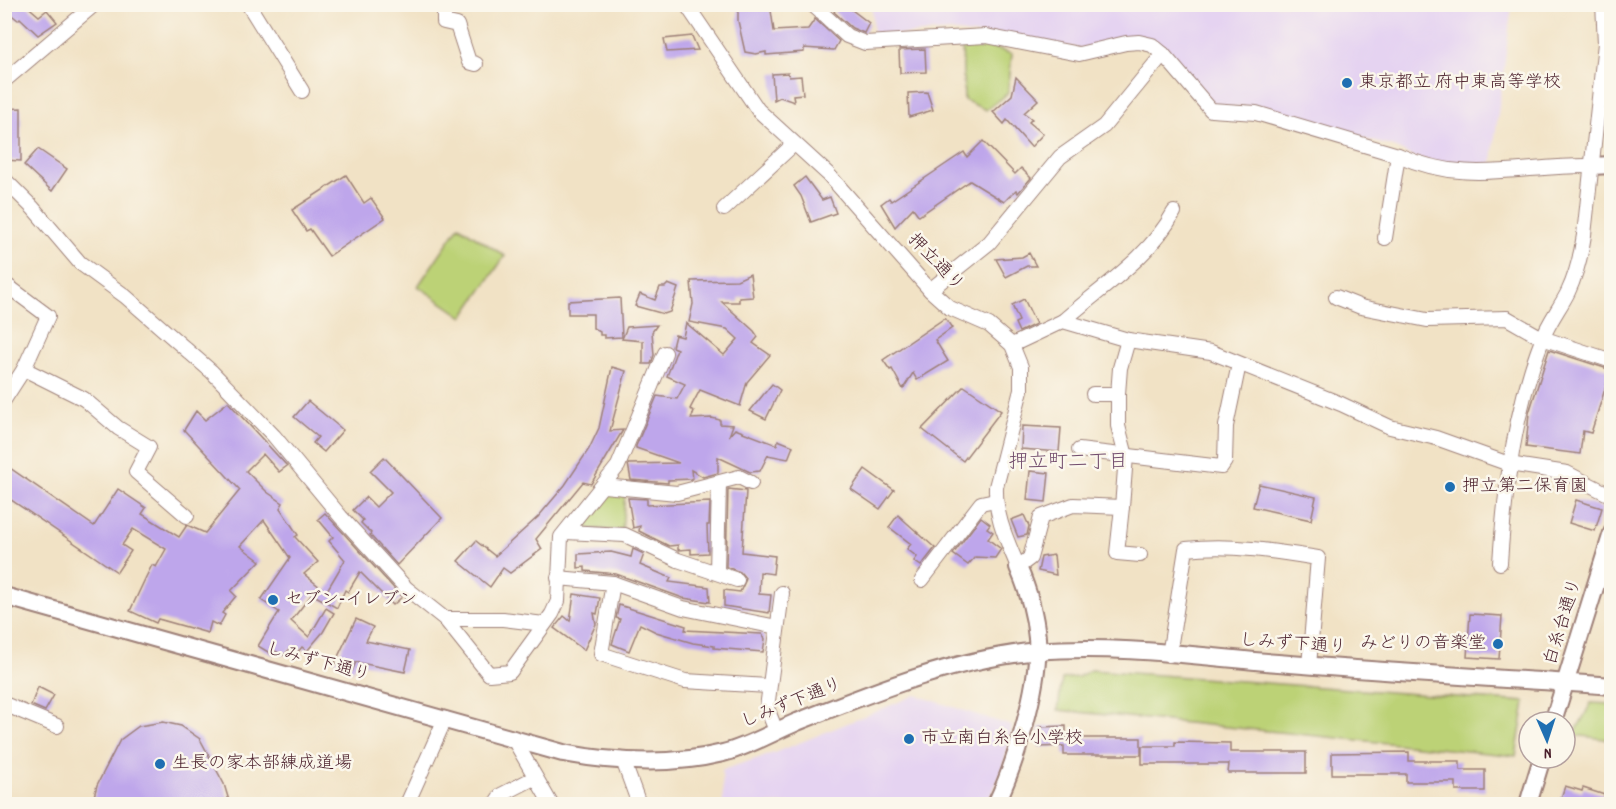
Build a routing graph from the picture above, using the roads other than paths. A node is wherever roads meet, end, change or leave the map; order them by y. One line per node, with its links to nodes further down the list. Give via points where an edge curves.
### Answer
1 (95, 4): 9 (street)
2 (248, 4): 10 (street)
3 (444, 4): 8 (street, via 444,22 457,25 469,62)
4 (686, 4): 11 (street, 押立通り, via 758,110)
5 (812, 4): 7 (street, via 847,36 865,43 986,36 1079,54 1139,42 1152,45)
6 (1603, 4): 14 (street, via 1605,43)
7 (1163, 54): 12 (street, via 1211,110 1256,113); 20 (street, via 1104,126 1060,157 990,243)
8 (476, 64)
9 (4, 81)
10 (302, 91)
11 (794, 144): 16 (street); 20 (street, 押立通り, via 828,174)
12 (1398, 155): 14 (street, via 1419,165 1486,174 1546,166); 18 (street)
13 (1611, 165): 14 (street)
14 (1591, 166): 23 (street, via 1579,263)
15 (4, 179): 55 (street, via 80,263 125,296 212,372 274,436 406,588)
16 (723, 209)
17 (1174, 212): 22 (street, via 1150,248)
18 (1385, 238)
19 (5, 284): 29 (street, via 48,316)
20 (930, 290): 25 (street, 押立通り, via 950,308 989,325)
21 (1336, 297): 23 (street, via 1361,307 1427,320 1507,318)
22 (1064, 321): 24 (street); 25 (street)
23 (1542, 338): 27 (street); 35 (street, via 1519,411)
24 (1128, 340): 28 (street, via 1211,352); 31 (street)
25 (1012, 345): 40 (street, via 1021,367 1021,390)
26 (665, 353): 38 (street, via 618,466)
27 (1611, 361)
28 (1239, 364): 34 (street, via 1221,467); 35 (street, via 1390,427 1436,438)
29 (24, 369): 32 (street); 42 (street, via 84,399 118,429 149,447 136,472)
30 (1093, 394): 31 (street)
31 (1118, 394): 34 (street, via 1118,426)
32 (4, 400)
33 (1079, 450): 34 (street)
34 (1126, 456): 41 (street)
35 (1509, 464): 39 (street, via 1567,473); 46 (street)
36 (719, 483): 37 (street, via 739,477); 38 (street, via 677,493); 48 (street)
37 (751, 483)
38 (604, 486): 43 (street)
39 (1611, 496)
40 (995, 500): 47 (street, via 1002,530); 51 (street, via 981,503)
41 (1122, 507): 45 (street, via 1117,553); 47 (street, via 1073,505 1041,517 1030,558)
42 (187, 516)
43 (566, 532): 48 (street, via 625,535 678,560); 49 (street, via 558,549)
44 (1611, 533): 61 (street, 白糸台通り)
45 (1140, 555)
46 (1500, 563)
47 (1018, 567): 58 (street, via 1030,595)
48 (717, 572): 50 (street)
49 (558, 578): 52 (street); 56 (street, via 558,601)
50 (736, 580)
51 (922, 580)
52 (613, 583): 57 (street, via 683,608); 62 (street, via 601,654 685,681)
53 (782, 593): 57 (street)
54 (4, 596): 66 (street, しみず下通り)
55 (445, 619): 56 (street); 56 (street, via 489,674 510,672)
56 (544, 624)
57 (777, 627): 62 (street)
58 (1037, 651): 59 (street, しみず下通り); 68 (street, しみず下通り, via 941,670); 77 (street, via 1015,762)
59 (1169, 655): 60 (street, しみず下通り); 60 (street, via 1186,549 1258,549 1318,558)
60 (1309, 666): 61 (street, しみず下通り)
61 (1565, 682): 63 (street, しみず下通り); 65 (street, 白糸台通り)
62 (768, 686): 68 (street, via 766,708)
63 (1611, 686)
64 (4, 704): 67 (street)
65 (1557, 710)
66 (445, 719): 69 (street, しみず下通り); 73 (street)
67 (57, 726)
68 (776, 731): 70 (street, しみず下通り, via 725,753)
69 (513, 738): 70 (street, しみず下通り, via 563,753); 72 (street)
70 (624, 763): 76 (street)
71 (1538, 770): 78 (street)
72 (534, 778): 74 (street, via 501,795); 75 (street)
73 (407, 804)
74 (495, 804)
75 (551, 804)
76 (639, 804)
77 (996, 804)
78 (1527, 804)

